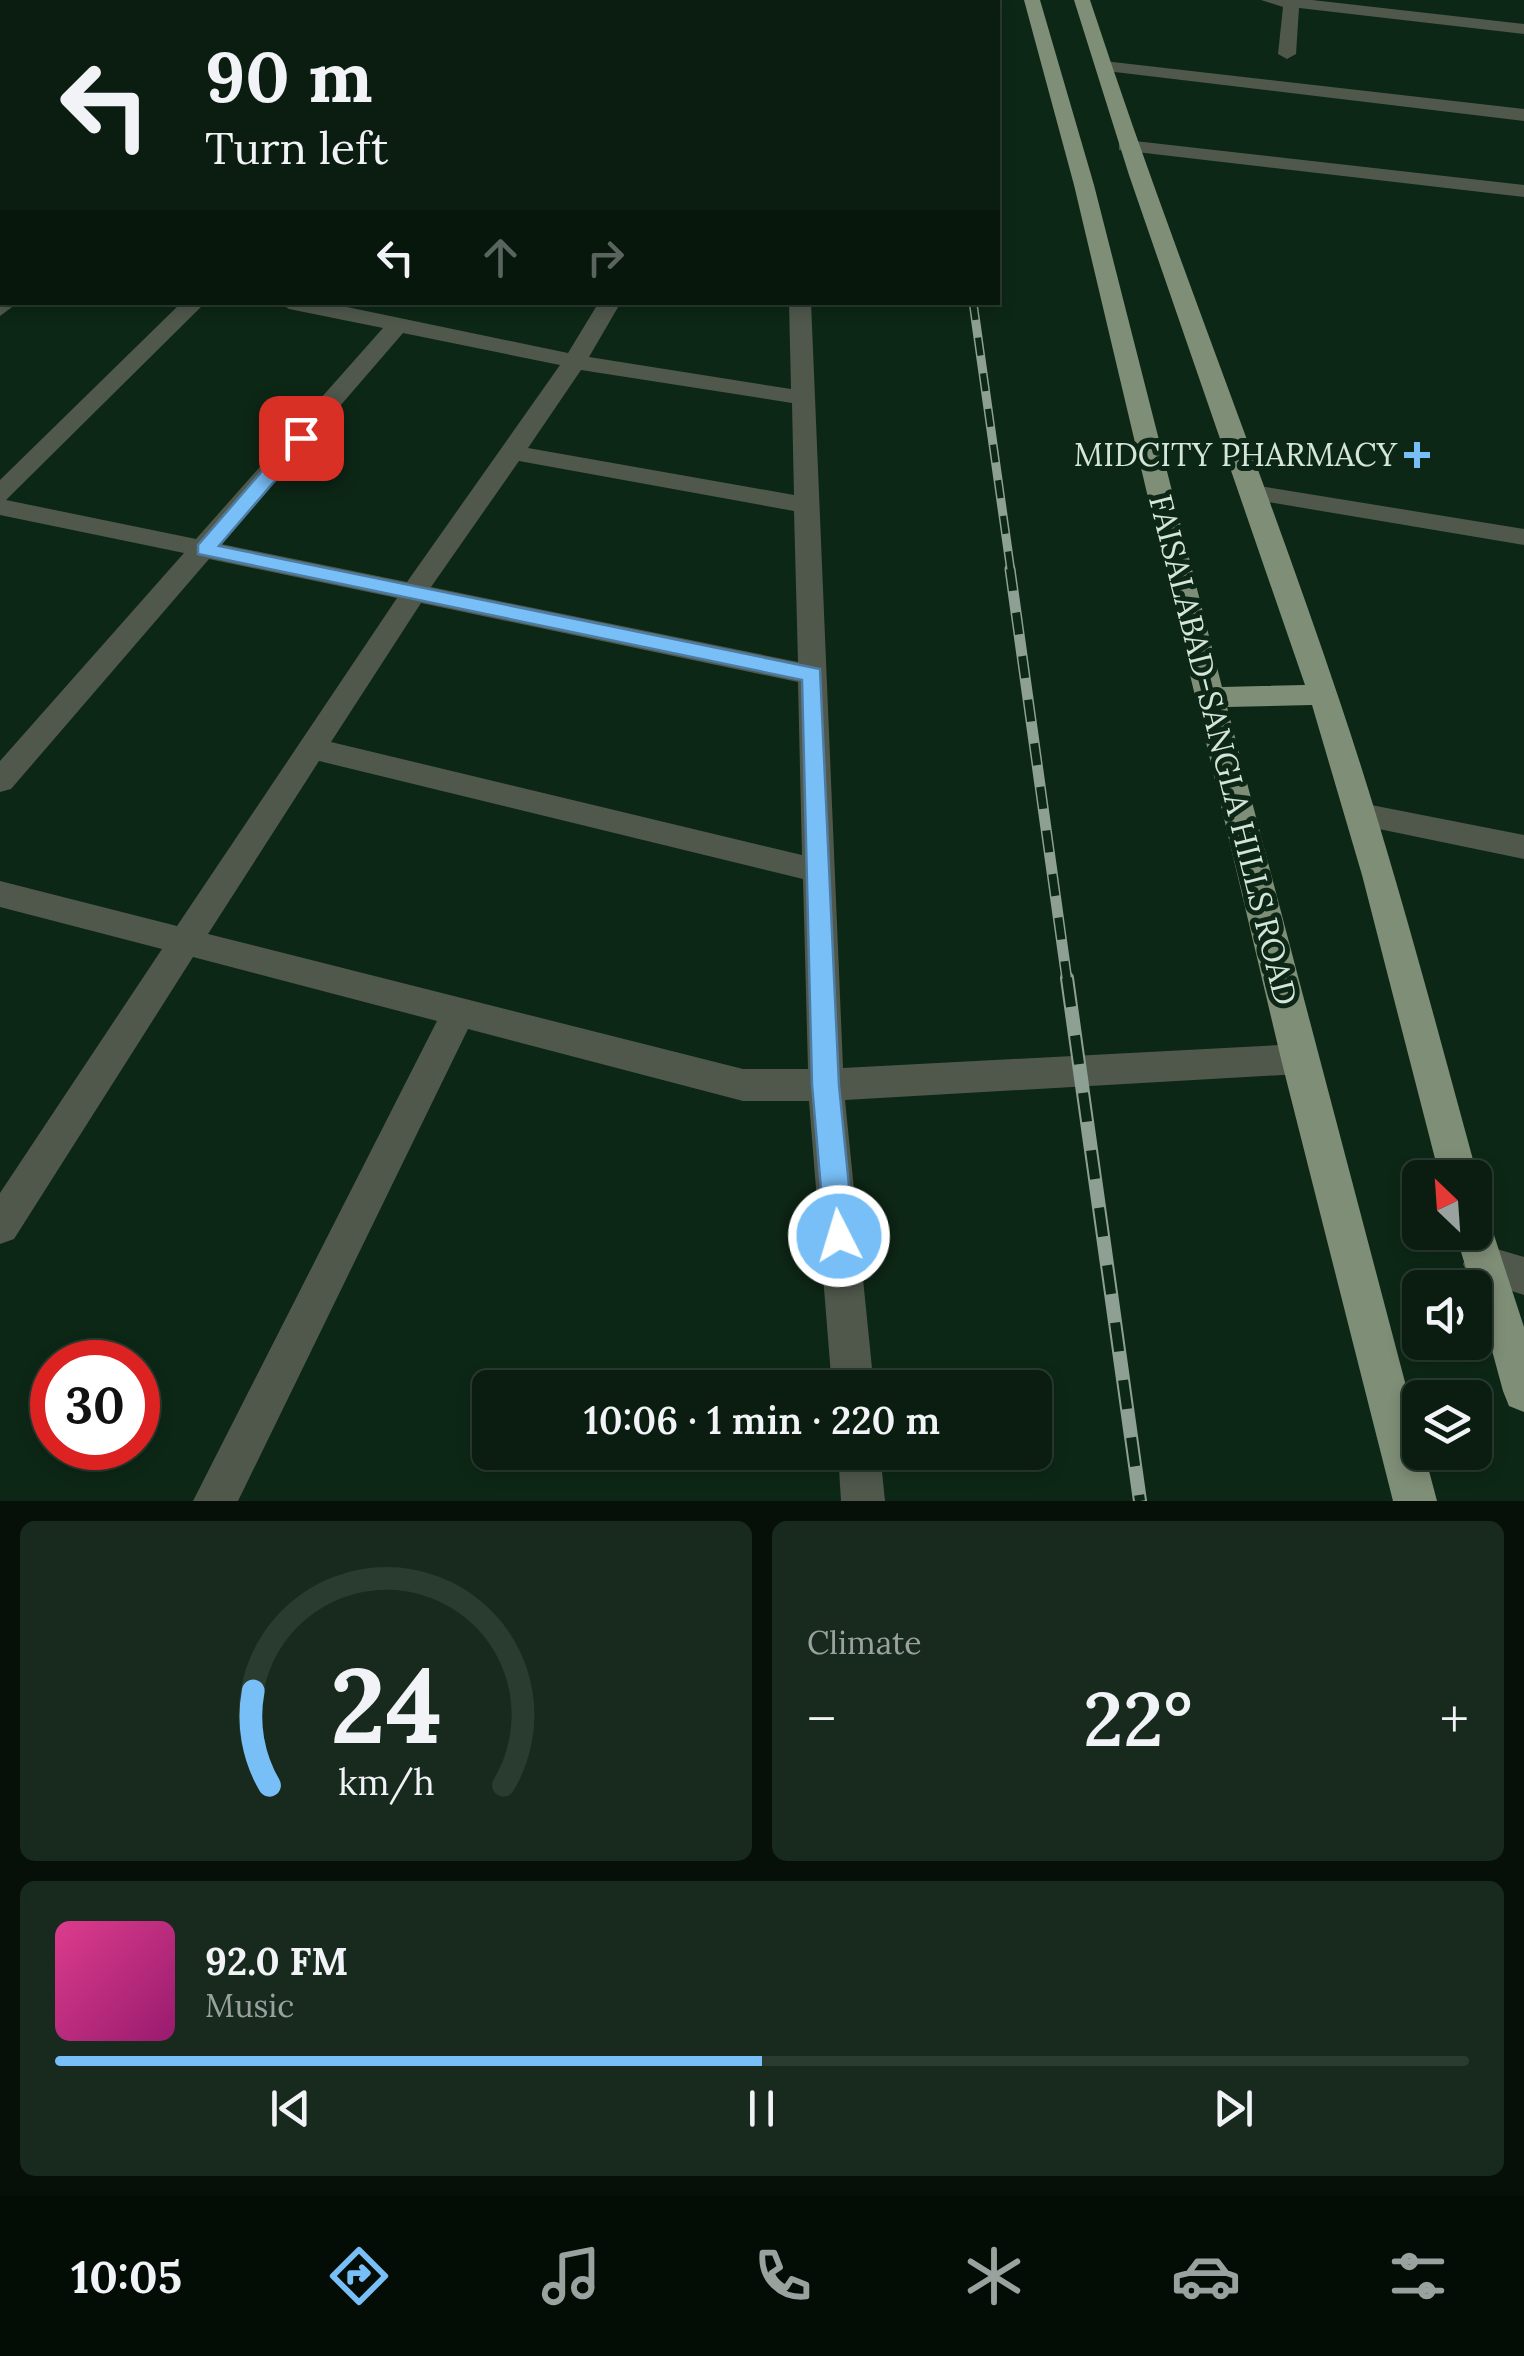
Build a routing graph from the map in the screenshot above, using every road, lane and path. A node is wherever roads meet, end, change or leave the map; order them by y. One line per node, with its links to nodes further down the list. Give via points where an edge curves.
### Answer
1 (1032, 0): 30 (main road, FAISALABAD-SANGLA HILLS ROAD)
2 (1082, 0): 9 (main road)
3 (1269, 0): 5 (street)
4 (1432, 0): 6 (street)
5 (1292, 1): 6 (street); 8 (street)
6 (1431, 20): 7 (street)
7 (1524, 30)
8 (1287, 54)
9 (1104, 66): 10 (street); 11 (main road)
10 (1524, 115)
11 (1126, 146): 12 (street); 21 (main road)
12 (1524, 192)
13 (192, 305): 22 (street)
14 (303, 305): 17 (street)
15 (608, 305): 18 (street)
16 (800, 305): 19 (street)
17 (397, 326): 18 (street); 26 (street)
18 (577, 362): 19 (street); 20 (street)
19 (804, 398): 23 (street)
20 (510, 452): 23 (street); 27 (street)
21 (1253, 493): 25 (street); 29 (main road)
22 (0, 494)
23 (807, 505): 28 (street)
24 (0, 508): 26 (street)
25 (1524, 537)
26 (205, 550): 27 (street); 32 (street)
27 (414, 593): 28 (street); 31 (street)
28 (812, 675): 35 (street)
29 (1323, 694): 30 (main road); 33 (main road)
30 (1210, 697): 39 (main road, FAISALABAD-SANGLA HILLS ROAD)
31 (312, 748): 35 (street); 37 (street)
32 (0, 781)
33 (1361, 815): 34 (street); 41 (main road)
34 (1524, 847)
35 (818, 871): 40 (street)
36 (0, 894): 37 (street)
37 (186, 941): 38 (street); 42 (street)
38 (459, 1011): 40 (street, via 743,1085); 49 (street)
39 (1299, 1059): 40 (street); 51 (main road, FAISALABAD-SANGLA HILLS ROAD)
40 (826, 1085): 46 (street)
41 (1454, 1160)
42 (0, 1226)
43 (1480, 1250): 47 (main road)
44 (1482, 1250): 45 (street)
45 (1524, 1276)
46 (851, 1370)
47 (1524, 1391)
48 (860, 1470): 50 (street)
49 (216, 1501)
50 (863, 1501)
51 (1414, 1501)

